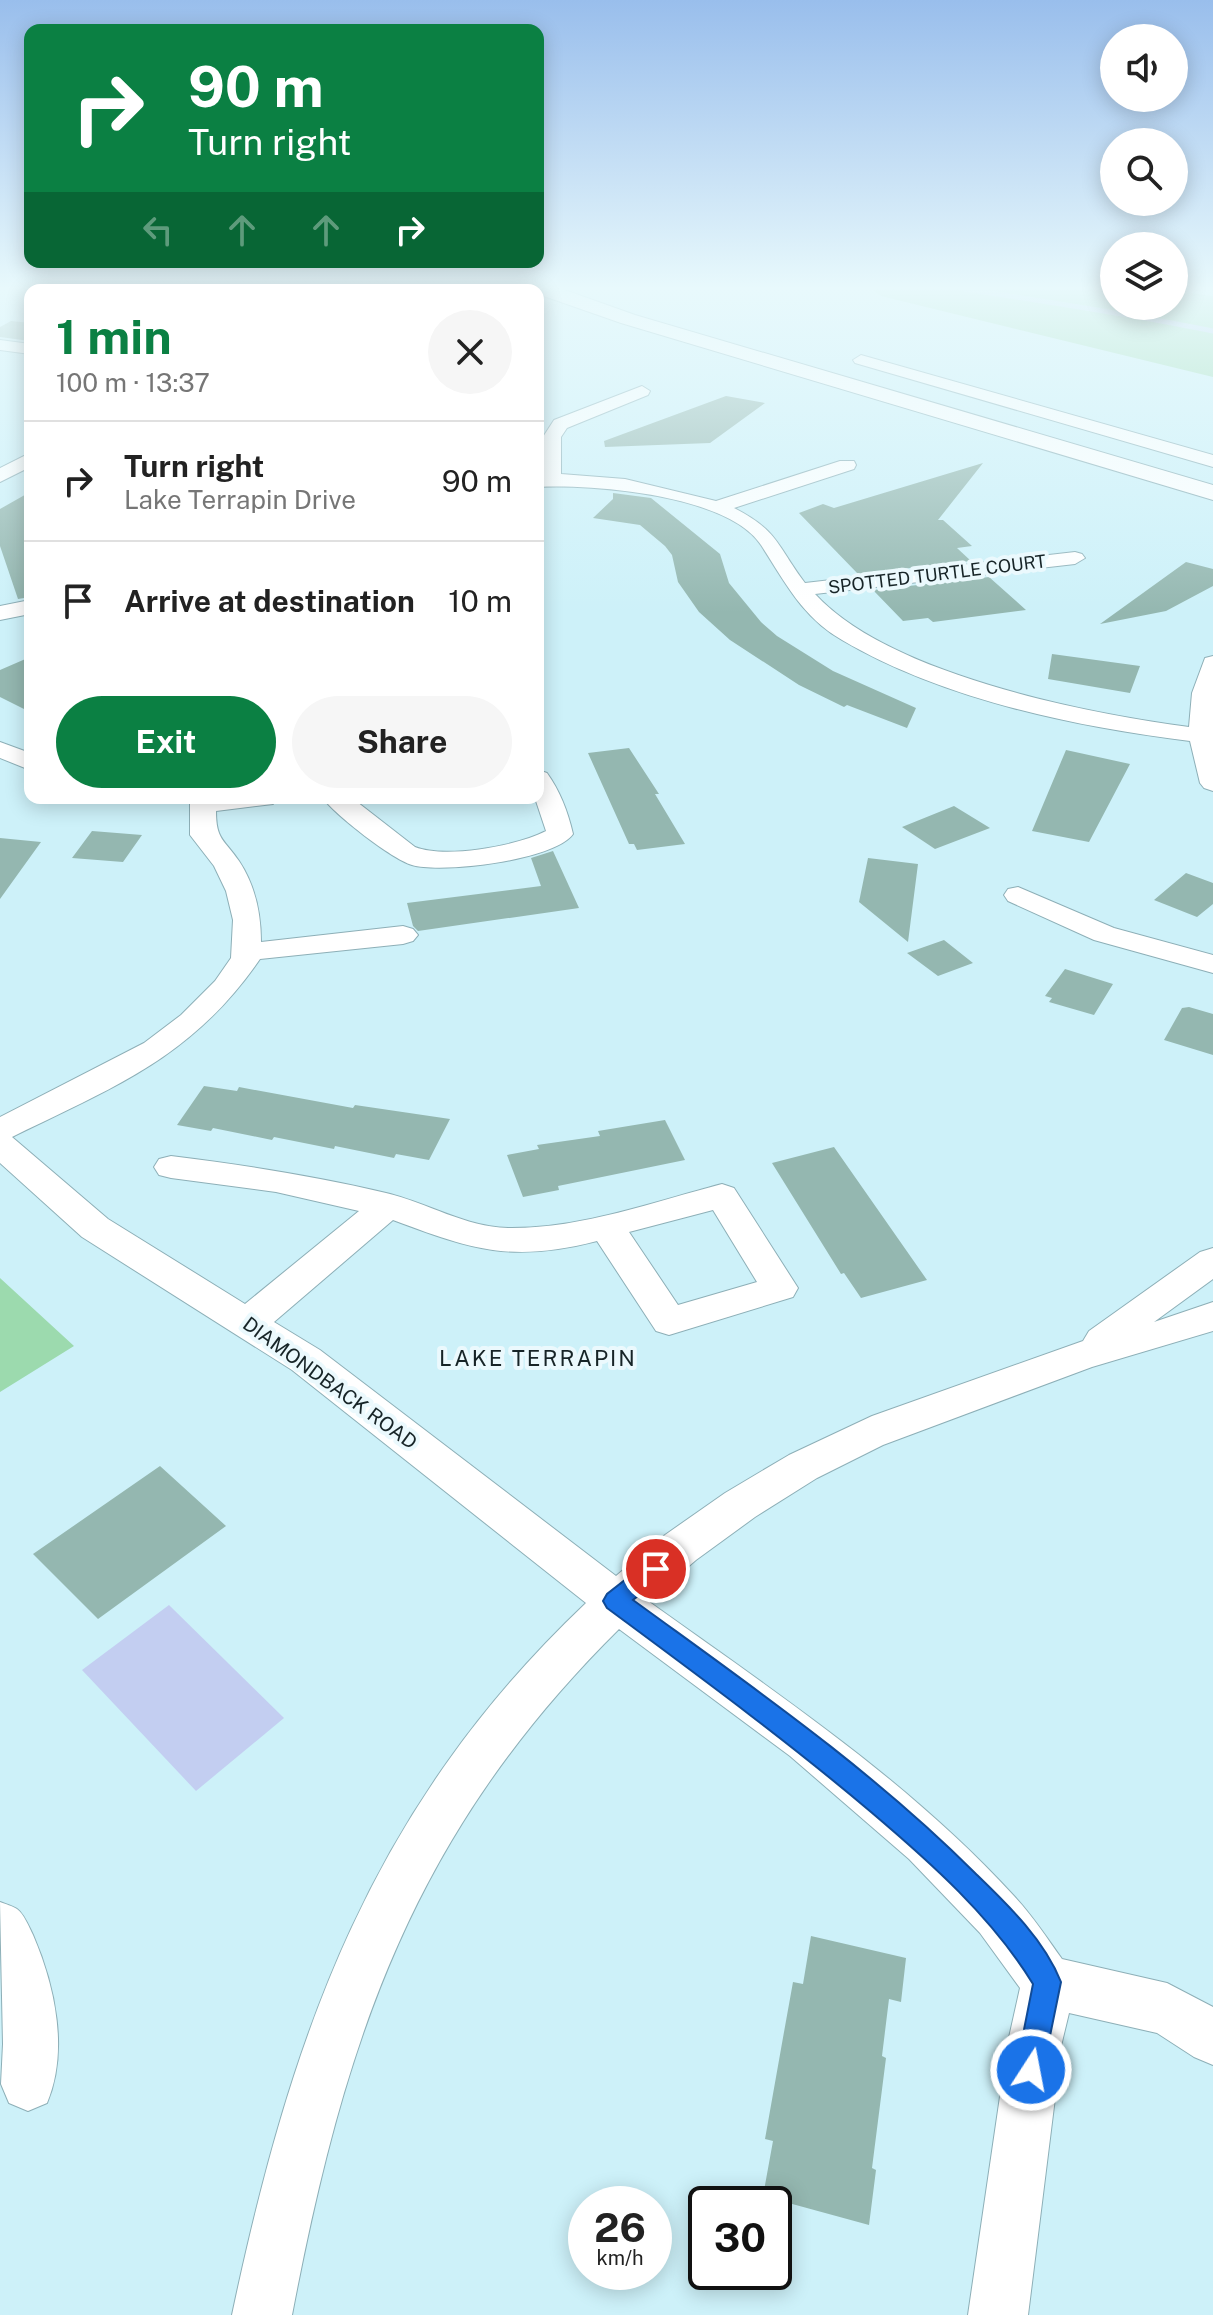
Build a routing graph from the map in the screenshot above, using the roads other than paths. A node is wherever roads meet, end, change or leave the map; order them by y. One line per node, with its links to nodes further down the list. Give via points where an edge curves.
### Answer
1 (627, 397): 10 (street, via 560,424 552,437)
2 (891, 397): 11 (main road)
3 (957, 397): 9 (main road)
4 (990, 397): 5 (street)
5 (1213, 461)
6 (24, 462): 8 (street)
7 (847, 465): 12 (street)
8 (0, 476)
9 (1213, 477)
10 (545, 480): 12 (street, via 631,486)
11 (1213, 493)
12 (718, 507): 14 (street, via 751,523 769,541)
13 (1075, 558): 14 (street, SPOTTED TURTLE COURT)
14 (798, 590): 18 (street, via 838,628 956,682 1098,721)
15 (24, 608): 16 (street)
16 (0, 613)
17 (1213, 663): 18 (street, via 1203,694)
18 (1207, 736): 21 (street)
19 (0, 749): 20 (street)
20 (24, 759)
21 (1213, 783)
22 (544, 790): 24 (street, via 560,834 537,846 438,861 405,853)
23 (203, 804): 27 (street, via 203,835 227,864 240,891 247,920)
24 (344, 804)
25 (1018, 895): 28 (street, via 1104,934)
26 (403, 935): 27 (street)
27 (246, 952): 29 (street, via 226,987 155,1050)
28 (1213, 964)
29 (0, 1130)
30 (0, 1145): 36 (street, DIAMONDBACK ROAD, via 95,1228)
31 (171, 1167): 32 (street, via 276,1181)
32 (388, 1205): 33 (street, via 468,1235 504,1240 541,1240); 36 (street)
33 (606, 1226): 33 (street, via 722,1196 780,1288 669,1321)
34 (1213, 1261): 37 (street)
35 (1213, 1316): 37 (street)
36 (249, 1322): 38 (street, DIAMONDBACK ROAD, via 306,1360)
37 (1079, 1357): 38 (street, via 905,1419 825,1455 740,1505)
38 (615, 1601): 40 (street, DIAMONDBACK ROAD, via 807,1741 926,1842 998,1915); 43 (street, via 547,1671 490,1742 434,1821 378,1927 325,2063 288,2187)
39 (0, 1927): 42 (street, via 28,1999)
40 (1047, 1982): 41 (street, via 1167,2009); 44 (street)
41 (1213, 2038)
42 (28, 2084)
43 (262, 2315)
44 (998, 2315)

